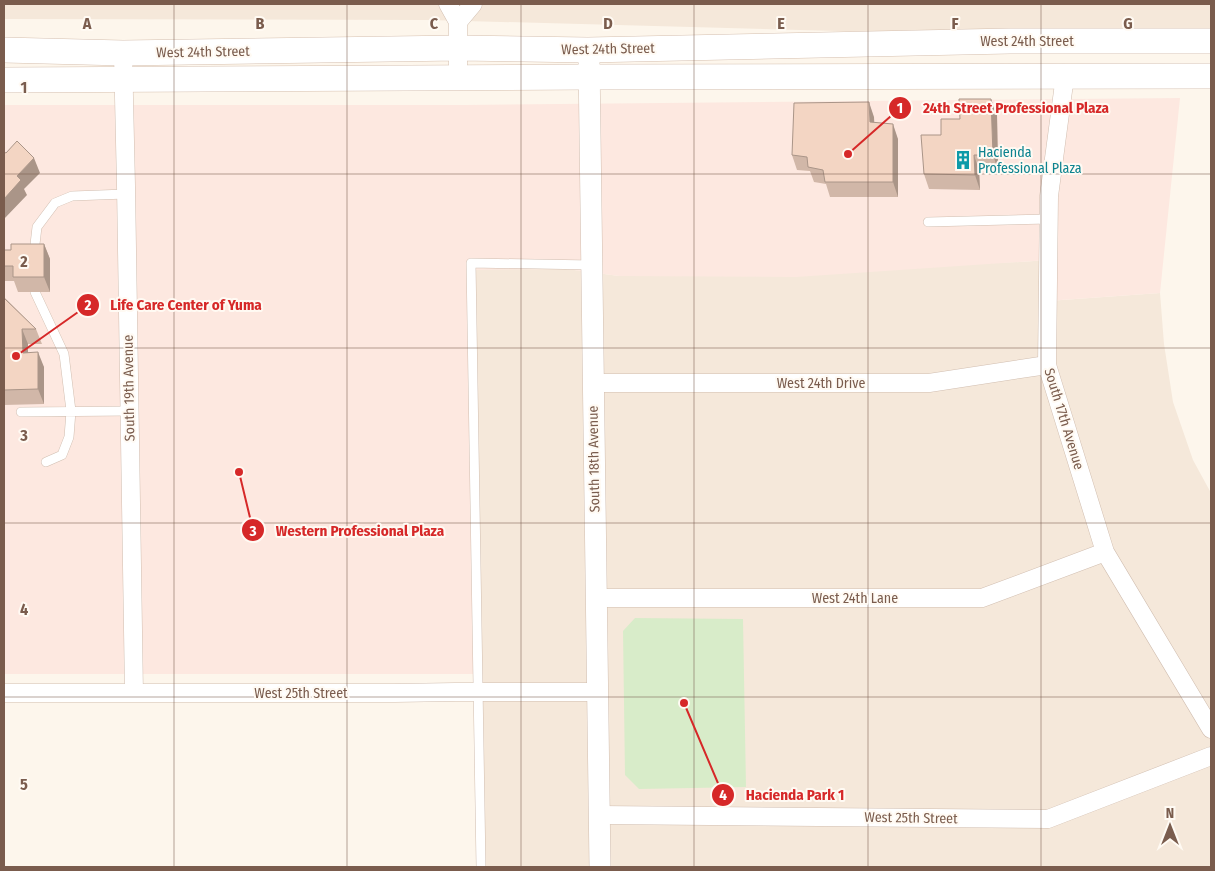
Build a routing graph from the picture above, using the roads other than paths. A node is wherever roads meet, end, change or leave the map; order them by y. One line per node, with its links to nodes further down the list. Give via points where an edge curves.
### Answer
1 (448, 4): 3 (street)
2 (473, 4): 3 (street)
3 (458, 22): 5 (street)
4 (1211, 43): 7 (main road, West 24th Street, via 1010,41); 9 (main road, via 1186,54 1087,56 1073,61)
5 (458, 48): 7 (main road, West 24th Street); 8 (main road, West 24th Street); 12 (street)
6 (4, 50): 8 (main road, West 24th Street)
7 (588, 50): 11 (street, South 18th Avenue)
8 (123, 53): 14 (street, South 19th Avenue)
9 (1065, 76): 10 (main road, West 24th Street); 11 (main road, West 24th Street); 16 (street, South 17th Avenue, via 1049,196)
10 (1211, 76)
11 (589, 77): 12 (main road, West 24th Street); 19 (street, South 18th Avenue)
12 (458, 78): 14 (main road, West 24th Street)
13 (4, 80): 14 (main road, West 24th Street)
14 (123, 80): 15 (street, South 19th Avenue)
15 (126, 194): 18 (lane, via 72,196 55,203 36,227); 24 (street, South 19th Avenue)
16 (1049, 219): 17 (lane); 21 (street, South 17th Avenue)
17 (928, 222)
18 (34, 259)
19 (592, 265): 22 (street, South 18th Avenue); 29 (lane, via 471,263)
20 (35, 292): 23 (lane, via 64,354)
21 (1047, 365): 22 (street, West 24th Drive, via 929,383); 27 (street, South 17th Avenue)
22 (593, 383): 28 (street, South 18th Avenue)
23 (71, 411): 24 (lane); 25 (lane); 26 (lane, via 69,437 62,454)
24 (130, 411): 32 (street, South 19th Avenue)
25 (21, 412)
26 (46, 462)
27 (1105, 552): 28 (street, West 24th Lane, via 982,598); 33 (street, South 17th Avenue)
28 (596, 598): 30 (street, South 18th Avenue)
29 (478, 692): 30 (street, West 25th Street); 32 (street, West 25th Street); 36 (lane)
30 (598, 692): 35 (street, South 18th Avenue)
31 (4, 693): 32 (street, West 25th Street)
32 (134, 693)
33 (1211, 729)
34 (1211, 756): 35 (street, West 25th Street, via 1048,819)
35 (599, 814): 37 (street, South 18th Avenue)
36 (480, 867)
37 (600, 867)

